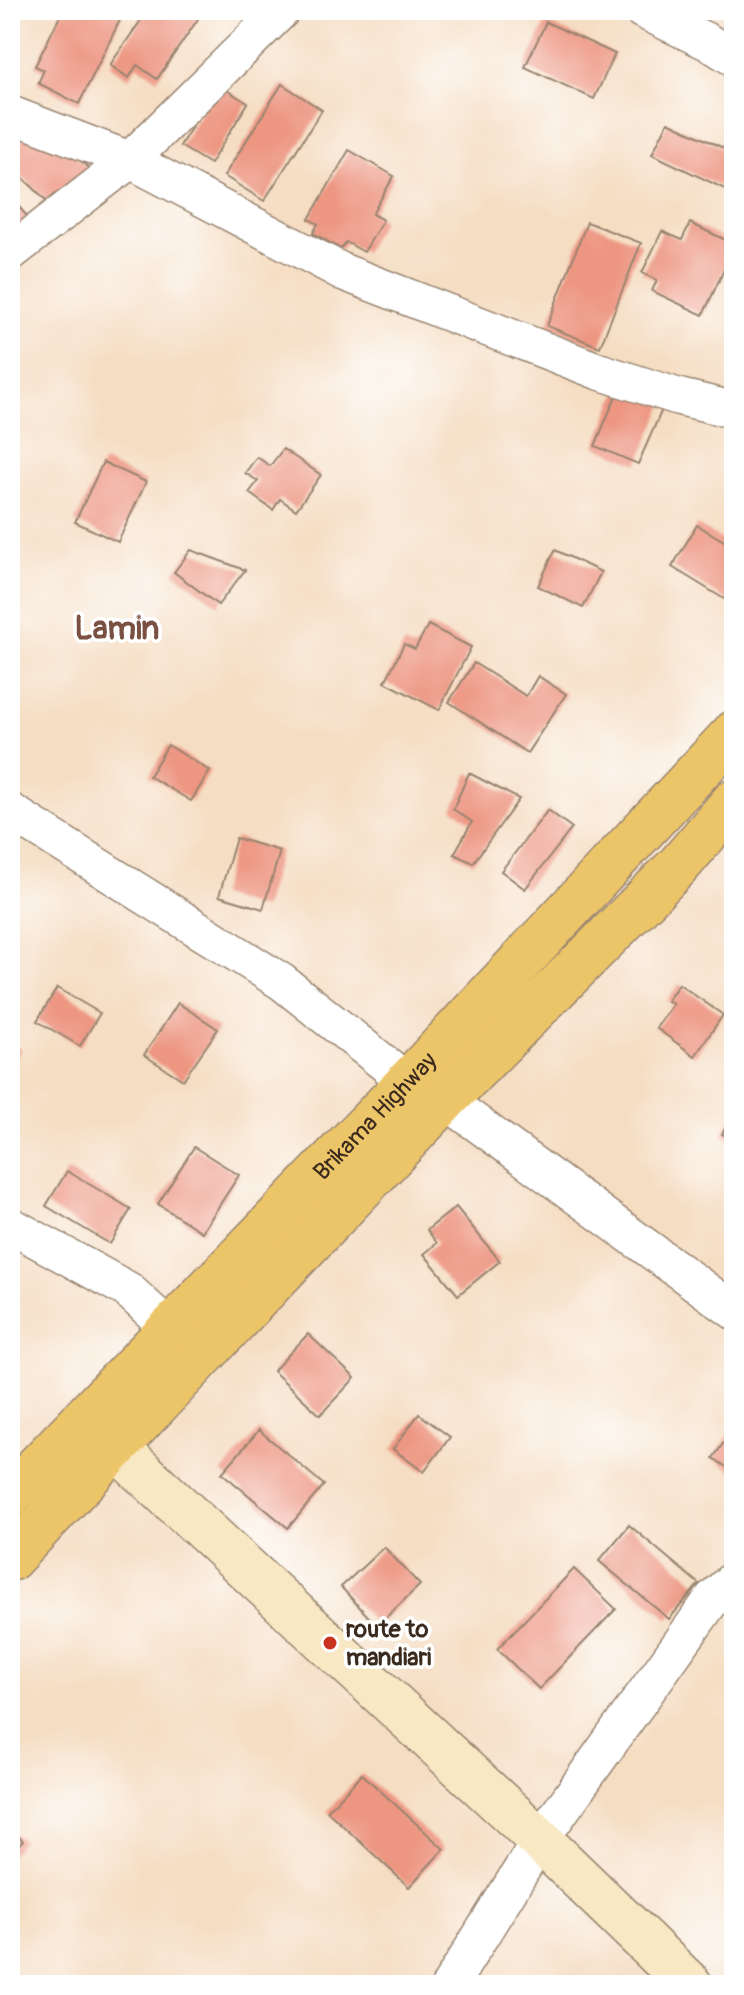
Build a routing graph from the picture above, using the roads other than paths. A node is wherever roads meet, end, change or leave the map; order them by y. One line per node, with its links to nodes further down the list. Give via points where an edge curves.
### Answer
1 (282, 10): 5 (street)
2 (642, 10): 3 (street)
3 (734, 58)
4 (10, 114): 5 (street)
5 (130, 160): 6 (street); 7 (street, via 343,272 598,371)
6 (10, 253)
7 (734, 410)
8 (734, 733): 11 (highway, Brikama Highway)
9 (734, 801): 11 (highway, Brikama Highway, via 679,865)
10 (10, 811): 11 (street, via 282,982)
11 (426, 1091): 13 (street); 14 (highway, Brikama Highway); 16 (highway, Brikama Highway)
12 (10, 1225): 14 (street, via 128,1290)
13 (734, 1311)
14 (169, 1328): 15 (highway, Brikama Highway)
15 (85, 1416): 16 (main road); 17 (highway, Brikama Highway)
16 (116, 1448): 18 (highway, Brikama Highway); 20 (main road)
17 (10, 1495)
18 (10, 1559)
19 (734, 1579): 20 (street, via 713,1598)
20 (540, 1840): 21 (street); 22 (main road)
21 (450, 1985)
22 (690, 1985)

